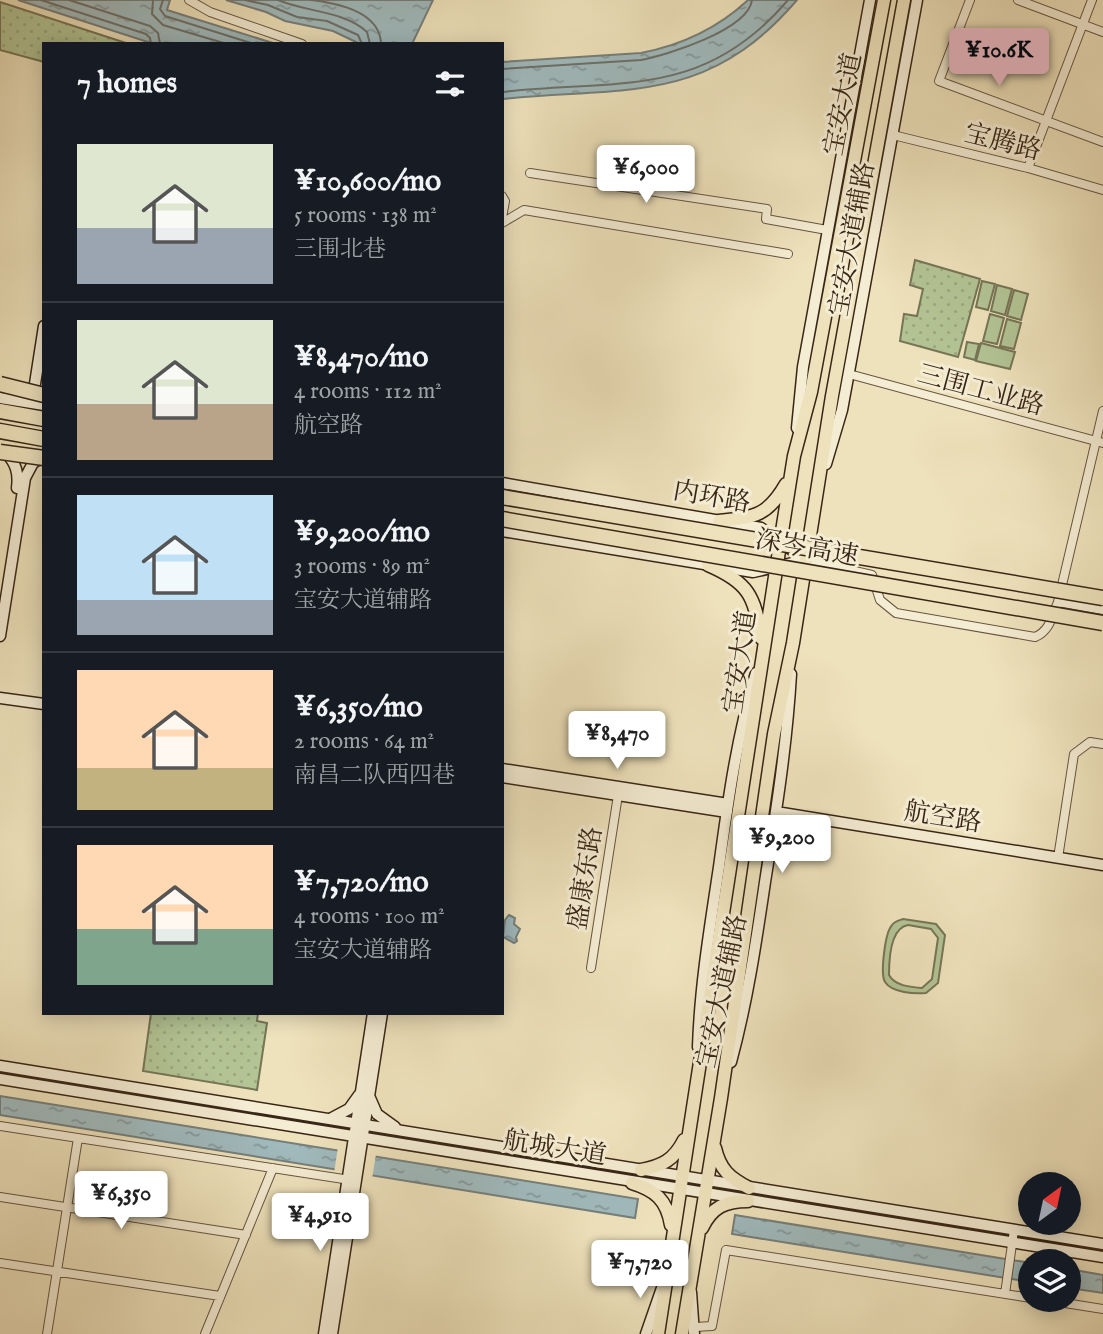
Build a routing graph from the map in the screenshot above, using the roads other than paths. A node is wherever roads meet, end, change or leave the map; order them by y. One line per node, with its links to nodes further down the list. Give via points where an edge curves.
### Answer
1 (190, 0): 11 (street, via 210,12)
2 (870, 0): 19 (main road, 宝安大道辅路)
3 (884, 0): 34 (main road, 宝安大道, via 811,392)
4 (904, 0): 37 (main road, 宝安大道)
5 (916, 0): 13 (main road, 宝安大道辅路)
6 (970, 0): 12 (street, via 939,82)
7 (1018, 0): 9 (street)
8 (1092, 0): 9 (street)
9 (1083, 24): 10 (street); 12 (street)
10 (1103, 32)
11 (296, 42)
12 (1046, 121): 14 (street); 15 (street)
13 (893, 135): 15 (street, 宝腾路); 22 (main road, 宝安大道辅路)
14 (1103, 142)
15 (1028, 168): 17 (street, 宝腾路)
16 (530, 173): 19 (street, via 767,209 766,219)
17 (1103, 190)
18 (504, 222): 20 (street, via 524,210)
19 (827, 230): 34 (main road, 宝安大道辅路, via 803,367)
20 (788, 254)
21 (42, 350): 25 (main road)
22 (849, 374): 31 (street, 三围工业路); 37 (main road, 宝安大道辅路)
23 (0, 384): 25 (highway, bridge)
24 (0, 398): 25 (main road)
25 (38, 399)
26 (0, 411): 28 (highway)
27 (1103, 411): 31 (street)
28 (42, 419)
29 (0, 433): 30 (highway)
30 (37, 438)
31 (1099, 443): 49 (street)
32 (0, 449): 33 (highway, bridge); 47 (main road, via 12,460 18,477)
33 (42, 456)
34 (794, 456): 36 (main road, 宝安大道)
35 (42, 457): 52 (main road, via 25,478)
36 (791, 475): 41 (main road, via 774,503 761,514); 43 (main road, 宝安大道)
37 (820, 483): 44 (main road, 宝安大道)
38 (504, 486): 41 (main road, 内环路)
39 (504, 486): 48 (highway, 深岑高速, bridge)
40 (504, 519): 51 (highway, 深岑高速, bridge)
41 (719, 521): 43 (main road, 内环路, via 761,528)
42 (504, 531): 45 (main road)
43 (780, 541): 44 (main road, 内环路); 46 (main road, 宝安大道)
44 (806, 560): 46 (main road); 49 (street, via 872,575 880,600 897,613 1035,637 1050,624); 53 (main road, 宝安大道)
45 (708, 565): 46 (main road, via 757,573); 54 (main road, via 730,575 750,595)
46 (776, 568): 54 (main road, 宝安大道)
47 (0, 592)
48 (1103, 598)
49 (1058, 602): 50 (street)
50 (1103, 610)
51 (1103, 622)
52 (0, 636)
53 (793, 643): 64 (main road, 宝安大道辅路); 74 (main road, 宝安大道, via 774,734)
54 (762, 650): 63 (main road, 宝安大道辅路, via 741,727); 72 (main road, 宝安大道)
55 (0, 690): 56 (main road)
56 (42, 697)
57 (0, 698): 58 (main road)
58 (42, 705)
59 (1103, 744): 65 (street, via 1090,742 1074,754)
60 (504, 768): 63 (main road)
61 (504, 777): 62 (main road)
62 (618, 795): 63 (main road); 67 (street, 盛康东路)
63 (727, 808): 72 (main road, 宝安大道辅路, via 701,986)
64 (776, 812): 65 (main road, 航空路); 74 (main road, 宝安大道辅路, via 746,1004)
65 (1058, 858): 66 (main road, 航空路)
66 (1103, 865)
67 (591, 968)
68 (373, 1015): 73 (main road)
69 (383, 1015): 73 (main road)
70 (0, 1066): 75 (main road, 航城大道)
71 (0, 1079): 82 (main road, 航城大道)
72 (696, 1085): 78 (main road, 宝安大道)
73 (365, 1095): 75 (main road); 76 (main road); 79 (main road, via 377,1114)
74 (721, 1098): 80 (main road, 宝安大道)
75 (330, 1119): 76 (main road, 航城大道)
76 (361, 1124): 79 (main road, 航城大道); 82 (main road)
77 (0, 1126): 81 (street)
78 (689, 1126): 84 (main road, via 671,1159); 87 (main road, 宝安大道)
79 (400, 1130): 84 (main road, 航城大道)
80 (714, 1135): 88 (main road, 宝安大道); 89 (main road, via 722,1169)
81 (78, 1138): 83 (street); 91 (street)
82 (358, 1143): 85 (main road); 86 (main road, 航城大道)
83 (273, 1168): 85 (street); 93 (street)
84 (641, 1170): 87 (main road, 航城大道)
85 (352, 1179): 111 (main road); 112 (main road)
86 (632, 1182): 87 (main road, 航城大道); 94 (main road, via 663,1200)
87 (680, 1183): 88 (main road, 航城大道); 94 (main road, 宝安大道)
88 (705, 1187): 89 (main road, 航城大道); 95 (main road, 宝安大道)
89 (748, 1194): 92 (main road, 航城大道); 95 (main road, via 716,1208); 97 (main road, 航城大道)
90 (0, 1198): 91 (street)
91 (67, 1208): 93 (street); 100 (street)
92 (1014, 1230): 96 (main road, 航城大道); 97 (street)
93 (246, 1236): 105 (street)
94 (672, 1237): 101 (main road, 宝安大道)
95 (696, 1241): 102 (main road, 宝安大道)
96 (1103, 1244)
97 (1011, 1249): 98 (main road, 航城大道); 103 (street)
98 (1103, 1257)
99 (0, 1262): 100 (street)
100 (57, 1272): 105 (street); 109 (street)
101 (666, 1275): 113 (main road); 114 (main road, 宝安大道)
102 (691, 1283): 108 (main road); 115 (main road, 宝安大道)
103 (1005, 1292): 104 (street); 108 (street, via 726,1251 712,1326)
104 (1018, 1295)
105 (220, 1296): 110 (street)
106 (1081, 1306): 107 (street)
107 (1103, 1309)
108 (695, 1330)
109 (47, 1334)
110 (205, 1334)
111 (324, 1334)
112 (332, 1334)
113 (646, 1334)
114 (658, 1334)
115 (682, 1334)

